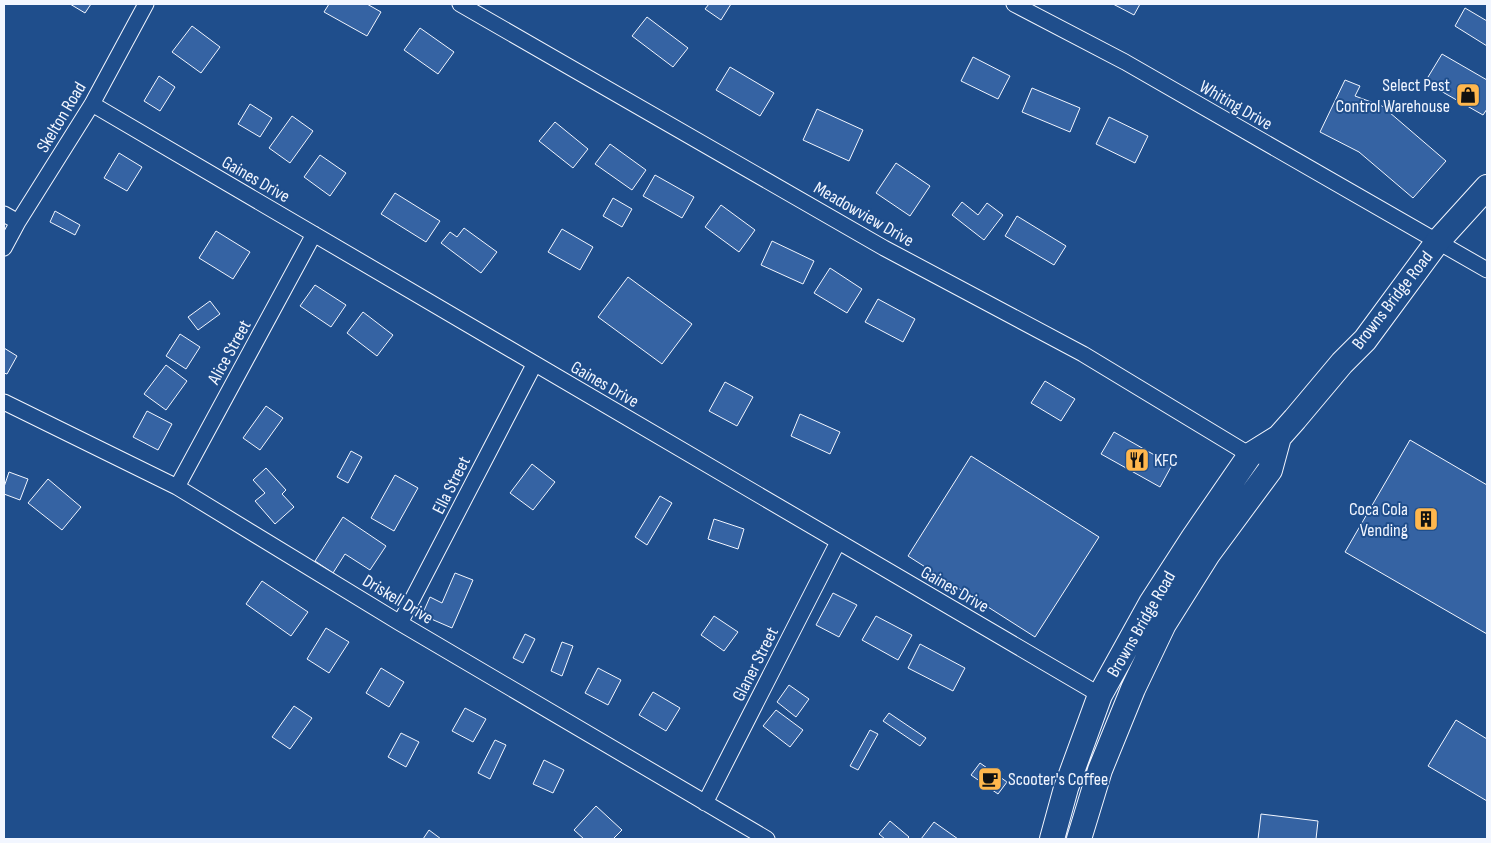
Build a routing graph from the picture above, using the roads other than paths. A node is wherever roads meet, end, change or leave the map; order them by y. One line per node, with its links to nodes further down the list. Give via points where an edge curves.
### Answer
1 (146, 4): 4 (street, Skelton Road)
2 (460, 4): 15 (street, Meadowview Drive, via 884,248 1083,354)
3 (1014, 4): 9 (street, Whiting Drive, via 1125,62)
4 (92, 104): 7 (street, Skelton Road); 8 (street, Gaines Drive)
5 (1487, 187): 9 (main road, Browns Bridge Road)
6 (4, 214): 7 (street)
7 (18, 222): 10 (street, Skelton Road)
8 (314, 234): 12 (street, Gaines Drive); 16 (street, Alice Street)
9 (1438, 242): 11 (street, Whiting Drive); 14 (main road, Browns Bridge Road, via 1365,340)
10 (4, 248)
11 (1487, 270)
12 (534, 364): 17 (street, Gaines Drive); 18 (street, Ella Street)
13 (4, 402): 16 (street, Driskell Drive)
14 (1279, 437): 15 (main road, Browns Bridge Road); 23 (main road, Browns Bridge Road, via 1270,470 1208,554 1164,624 1100,770)
15 (1250, 455): 19 (main road, Browns Bridge Road, via 1151,603)
16 (177, 487): 18 (street, Driskell Drive)
17 (838, 542): 19 (street, Gaines Drive); 20 (street, Glaner Street)
18 (400, 623): 20 (street, Driskell Drive)
19 (1100, 695): 22 (main road, Browns Bridge Road, via 1066,788)
20 (705, 803): 21 (street, Driskell Drive)
21 (767, 839)
22 (1052, 839)
23 (1079, 839)

